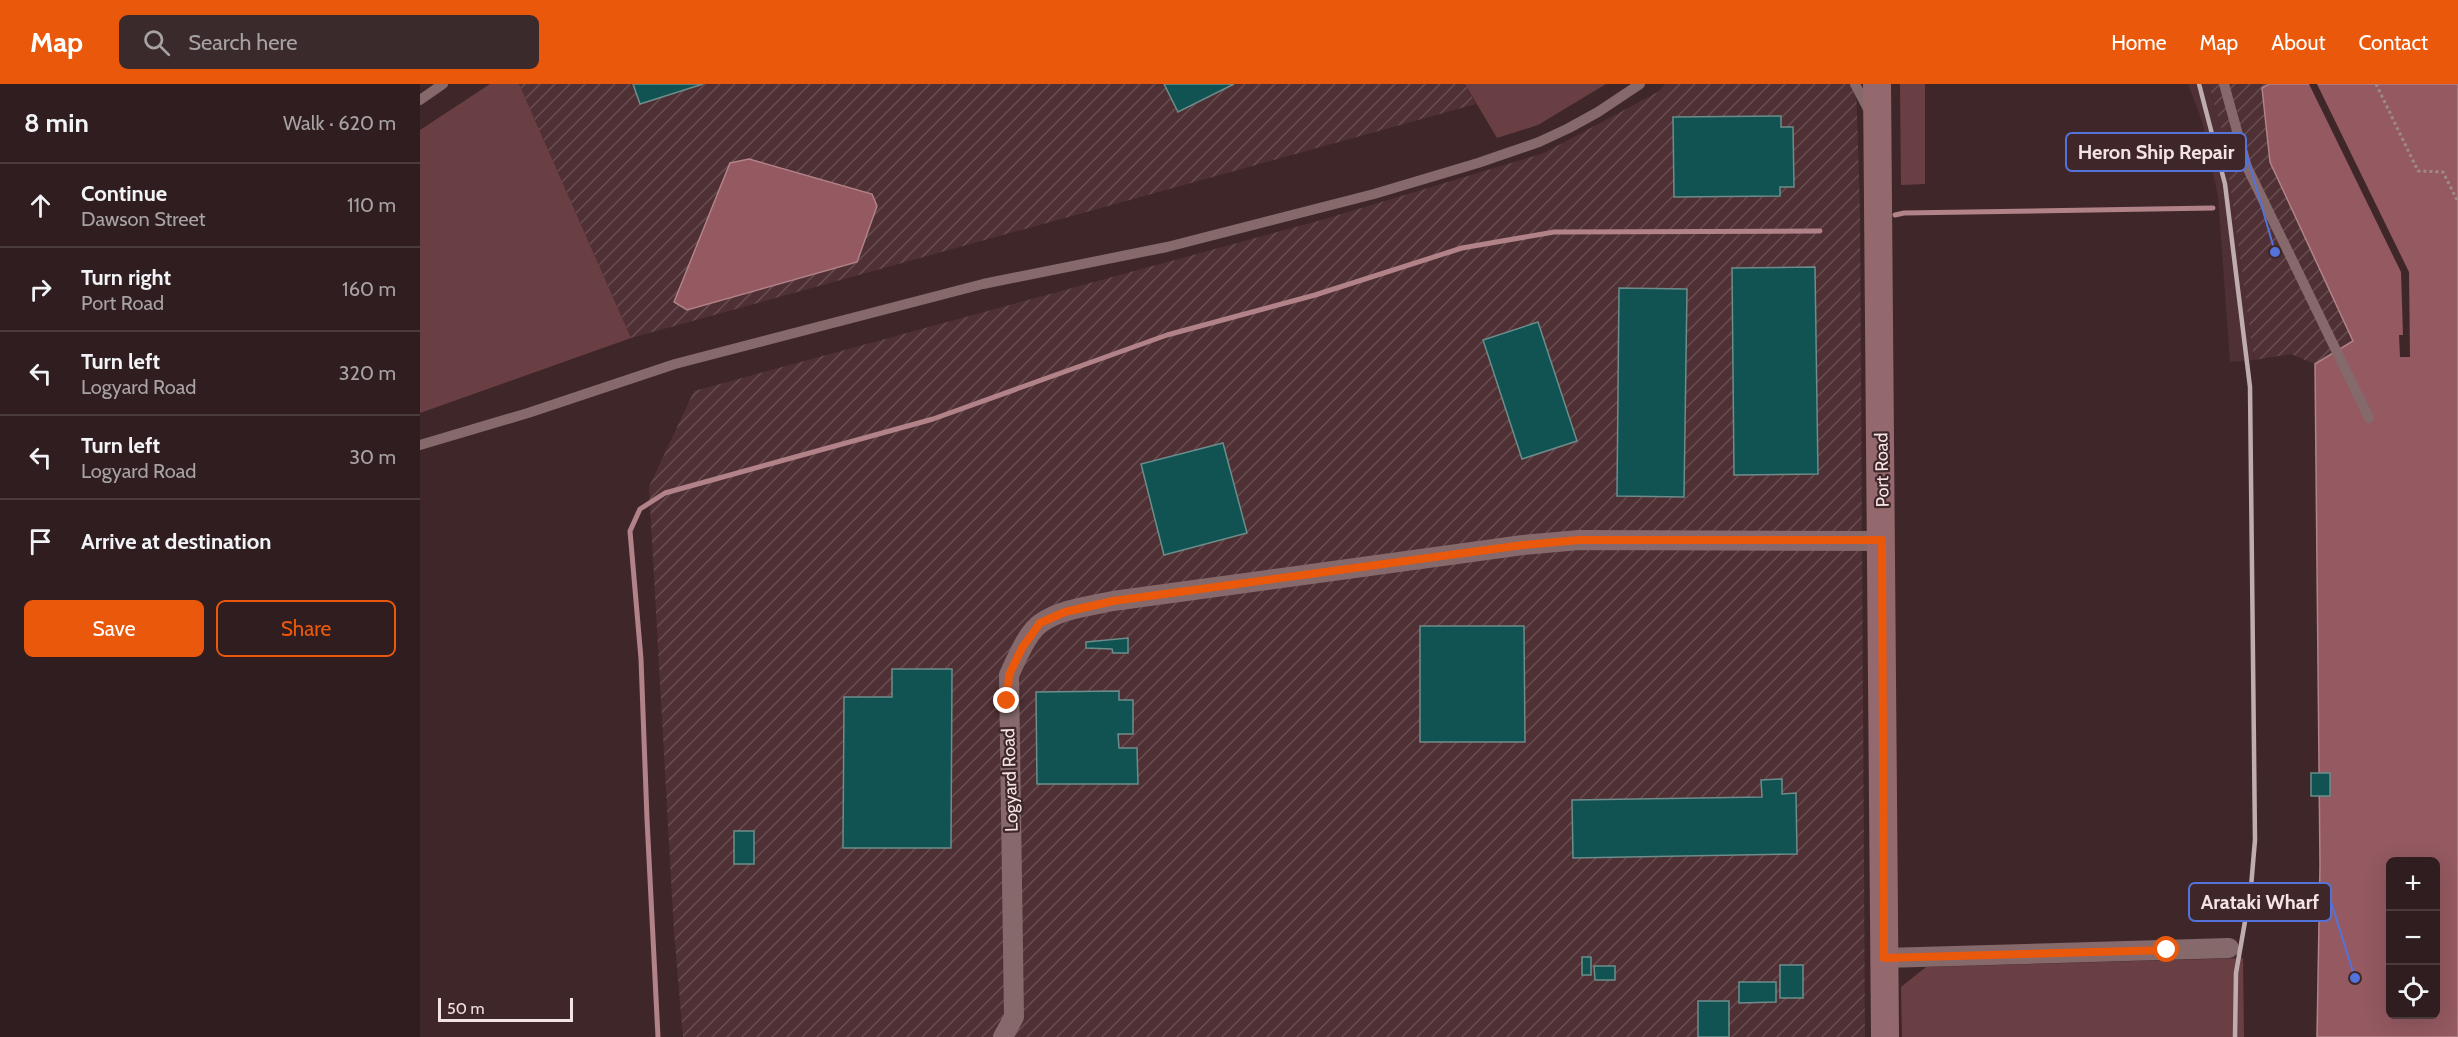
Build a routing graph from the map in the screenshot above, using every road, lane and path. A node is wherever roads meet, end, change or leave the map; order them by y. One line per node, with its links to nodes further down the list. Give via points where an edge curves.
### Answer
1 (443, 84): 7 (lane)
2 (1640, 84): 11 (lane, via 1539,142 1374,194 1167,247 983,284 675,364)
3 (1856, 84): 8 (lane)
4 (1877, 84): 8 (main road, Port Road)
5 (2224, 84): 10 (lane, via 2247,167)
6 (2376, 84): 9 (path, via 2418,171 2443,172)
7 (420, 100)
8 (1878, 128): 12 (main road, Port Road)
9 (2458, 202)
10 (2369, 418)
11 (420, 445)
12 (1882, 540): 14 (main road, Port Road); 15 (street, Logyard Road, via 1579,540 1523,545 1113,601 1065,612 1040,623 1009,675 1014,1017)
13 (2229, 948): 14 (street)
14 (1884, 958): 16 (main road, Port Road)
15 (1003, 1037)
16 (1885, 1037)

